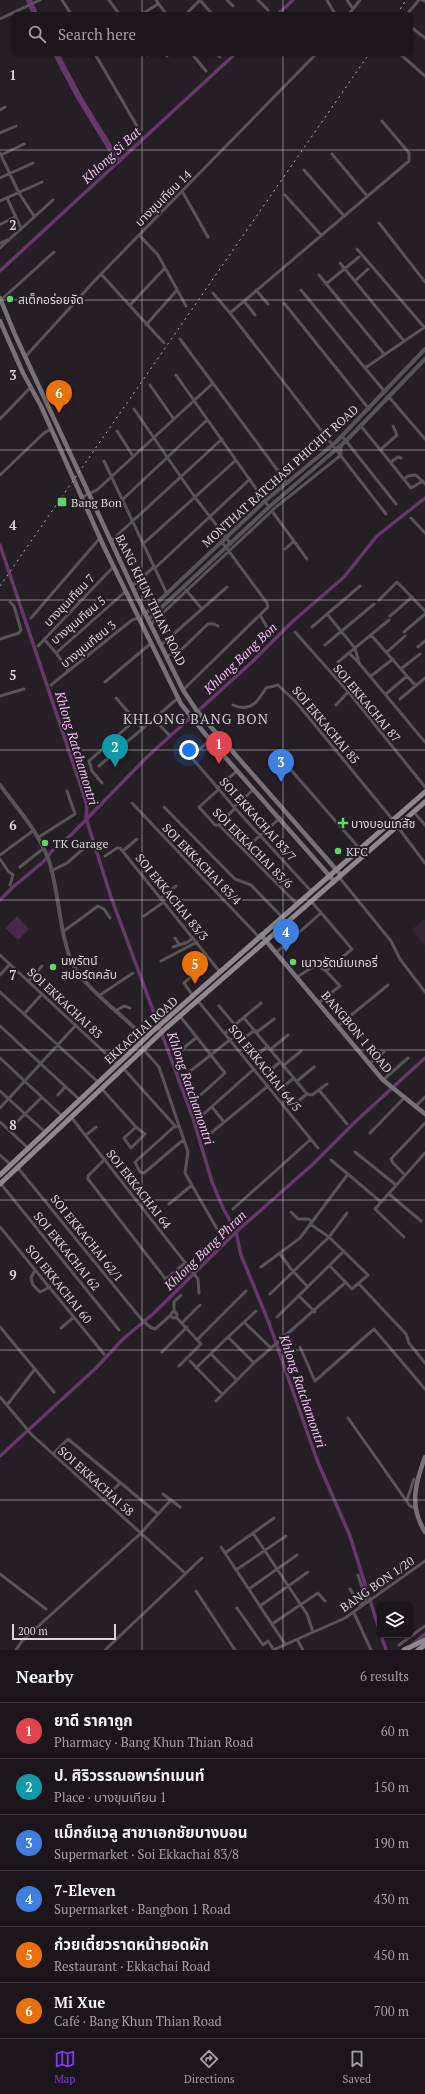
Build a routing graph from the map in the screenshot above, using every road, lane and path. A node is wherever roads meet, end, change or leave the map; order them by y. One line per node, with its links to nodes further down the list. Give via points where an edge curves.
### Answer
1 (40, 0): 16 (street)
2 (62, 0): 17 (street)
3 (109, 0): 18 (street)
4 (156, 0): 12 (street)
5 (200, 0): 21 (street); 22 (street)
6 (227, 0): 13 (street)
7 (258, 0): 14 (street)
8 (327, 0): 23 (street)
9 (347, 0): 15 (street)
10 (360, 0): 15 (street)
11 (418, 0): 24 (street)
12 (158, 4): 19 (street); 20 (street)
13 (233, 6)
14 (268, 10)
15 (353, 10)
16 (15, 12)
17 (70, 12)
18 (118, 12)
19 (145, 12)
20 (164, 12)
21 (188, 12)
22 (210, 12)
23 (334, 12)
24 (409, 12)
25 (12, 13): 26 (street)
26 (0, 19)
27 (413, 29): 28 (street)
28 (425, 38)
29 (96, 56): 40 (street)
30 (194, 56): 33 (street)
31 (314, 56): 49 (street, บางขุนเทียน 14)
32 (402, 56): 34 (street)
33 (206, 71)
34 (425, 76)
35 (5, 107): 36 (street)
36 (0, 110)
37 (382, 121): 52 (street, via 406,149 410,158)
38 (16, 126): 39 (street)
39 (0, 133)
40 (141, 133)
41 (24, 144): 42 (street)
42 (0, 154): 46 (street)
43 (332, 154): 52 (street)
44 (33, 163): 46 (street)
45 (304, 170): 57 (street)
46 (9, 174): 47 (street); 50 (street)
47 (0, 178)
48 (42, 182): 50 (street)
49 (182, 191): 62 (street, บางขุนเทียน 14); 64 (street)
50 (19, 193): 53 (street); 56 (street)
51 (285, 195): 63 (street)
52 (367, 196): 57 (street)
53 (7, 198): 55 (street); 58 (street)
54 (53, 200): 56 (street)
55 (0, 201)
56 (34, 216): 61 (street)
57 (344, 216): 63 (street)
58 (15, 217): 60 (street); 61 (street)
59 (378, 223): 78 (street)
60 (1, 224)
61 (21, 228): 65 (street)
62 (139, 235): 72 (street, via 158,255); 75 (street, บางขุนเทียน 14)
63 (321, 235): 81 (street)
64 (208, 237)
65 (8, 240): 66 (street); 67 (street, via 4,247)
66 (0, 243)
67 (0, 248)
68 (357, 249): 94 (street)
69 (54, 252): 84 (street)
70 (359, 257): 73 (street)
71 (340, 263): 73 (street)
72 (166, 268): 80 (street); 88 (street)
73 (345, 269): 77 (street); 79 (street)
74 (368, 269): 77 (street)
75 (101, 274): 88 (street); 100 (street, บางขุนเทียน 14)
76 (319, 275): 79 (street)
77 (355, 281): 96 (street)
78 (425, 282)
79 (326, 284): 99 (street)
80 (177, 290): 89 (street); 93 (street)
81 (256, 290): 85 (street); 87 (street)
82 (301, 290): 103 (street)
83 (213, 293): 90 (street)
84 (1, 299): 100 (main road, BANG KHUN THIAN ROAD)
85 (244, 301): 90 (street); 91 (street)
86 (284, 303): 112 (street)
87 (268, 304)
88 (130, 305): 93 (street)
89 (186, 306)
90 (230, 314): 126 (street)
91 (255, 315)
92 (0, 321): 102 (main road, BANG KHUN THIAN ROAD)
93 (146, 325): 97 (street)
94 (424, 327): 96 (street)
95 (180, 339): 105 (street)
96 (404, 341): 99 (street)
97 (164, 343)
98 (425, 349): 108 (street, MONTHAT RATCHASI PHICHIT ROAD)
99 (384, 354): 103 (street)
100 (25, 357): 102 (main road); 137 (main road, BANG KHUN THIAN ROAD)
101 (425, 359): 109 (street, MONTHAT RATCHASI PHICHIT ROAD)
102 (18, 360): 107 (main road, BANG KHUN THIAN ROAD)
103 (365, 368): 108 (street)
104 (176, 375): 110 (street)
105 (212, 384): 110 (street); 145 (street)
106 (150, 386): 113 (street)
107 (30, 388): 114 (street); 119 (main road, BANG KHUN THIAN ROAD)
108 (385, 392): 112 (street, MONTHAT RATCHASI PHICHIT ROAD)
109 (388, 396): 118 (street, MONTHAT RATCHASI PHICHIT ROAD); 124 (street)
110 (193, 399): 113 (street); 115 (street)
111 (134, 409): 122 (street)
112 (369, 409): 116 (street, MONTHAT RATCHASI PHICHIT ROAD)
113 (173, 418): 122 (street)
114 (0, 419)
115 (207, 420): 123 (street); 132 (street)
116 (354, 424): 118 (street); 121 (street, MONTHAT RATCHASI PHICHIT ROAD)
117 (393, 426): 128 (street, via 397,435)
118 (360, 427): 125 (street, MONTHAT RATCHASI PHICHIT ROAD); 128 (street)
119 (51, 429): 138 (main road, BANG KHUN THIAN ROAD); 139 (street)
120 (118, 431): 131 (street)
121 (342, 436): 125 (street); 126 (street, MONTHAT RATCHASI PHICHIT ROAD)
122 (154, 437): 131 (street); 132 (street)
123 (222, 439): 134 (street); 141 (street)
124 (425, 439)
125 (346, 441): 127 (street, MONTHAT RATCHASI PHICHIT ROAD); 151 (street)
126 (332, 445): 129 (street); 145 (street, MONTHAT RATCHASI PHICHIT ROAD)
127 (341, 445): 129 (street, MONTHAT RATCHASI PHICHIT ROAD); 130 (street, MONTHAT RATCHASI PHICHIT ROAD)
128 (381, 449): 136 (street)
129 (336, 450): 130 (street); 152 (street, MONTHAT RATCHASI PHICHIT ROAD)
130 (341, 455): 152 (street, MONTHAT RATCHASI PHICHIT ROAD); 153 (street)
131 (133, 456): 140 (street)
132 (167, 457): 141 (street); 149 (street)
133 (401, 458): 136 (street, via 398,457)
134 (236, 460): 142 (street); 147 (street)
135 (104, 461): 140 (street)
136 (391, 462): 143 (street)
137 (75, 463): 138 (main road); 146 (main road, BANG KHUN THIAN ROAD)
138 (68, 467): 148 (main road, BANG KHUN THIAN ROAD)
139 (0, 476)
140 (112, 476): 146 (street); 149 (street)
141 (181, 477): 147 (street); 156 (street)
142 (250, 479): 150 (street); 154 (street)
143 (404, 479): 144 (street, via 416,475); 144 (street, via 411,489)
144 (424, 482)
145 (287, 483): 150 (street, MONTHAT RATCHASI PHICHIT ROAD)
146 (90, 493): 148 (street); 161 (main road, BANG KHUN THIAN ROAD)
147 (194, 496): 154 (street); 163 (street)
148 (82, 497): 158 (main road, BANG KHUN THIAN ROAD)
149 (122, 500): 156 (street)
150 (265, 502): 152 (street); 159 (street, MONTHAT RATCHASI PHICHIT ROAD)
151 (396, 504)
152 (270, 509): 160 (street); 162 (street, MONTHAT RATCHASI PHICHIT ROAD); 165 (street, MONTHAT RATCHASI PHICHIT ROAD)
153 (386, 514)
154 (210, 516): 159 (street); 170 (street)
155 (411, 518): 157 (street)
156 (133, 522): 161 (street); 163 (street)
157 (425, 533)
158 (100, 538): 169 (main road, BANG KHUN THIAN ROAD); 186 (street)
159 (224, 540): 162 (street); 164 (street); 176 (street, MONTHAT RATCHASI PHICHIT ROAD)
160 (294, 540): 166 (street); 168 (street)
161 (111, 541): 171 (main road, BANG KHUN THIAN ROAD)
162 (230, 542): 164 (street, MONTHAT RATCHASI PHICHIT ROAD); 165 (street)
163 (143, 544): 170 (street)
164 (226, 546): 167 (street); 188 (street, MONTHAT RATCHASI PHICHIT ROAD)
165 (233, 546): 167 (street, MONTHAT RATCHASI PHICHIT ROAD)
166 (284, 549)
167 (229, 550): 174 (street, MONTHAT RATCHASI PHICHIT ROAD); 185 (street, via 267,603 268,607)
168 (307, 559)
169 (114, 566): 175 (main road, BANG KHUN THIAN ROAD); 199 (street, บางขุนเทียน 7)
170 (155, 567): 171 (street); 176 (street)
171 (132, 586): 183 (main road, BANG KHUN THIAN ROAD)
172 (360, 586): 184 (street)
173 (227, 587): 181 (street)
174 (186, 590): 181 (street); 188 (street, MONTHAT RATCHASI PHICHIT ROAD)
175 (126, 592): 187 (main road, BANG KHUN THIAN ROAD); 208 (street, บางขุนเทียน 5)
176 (167, 594): 183 (street, MONTHAT RATCHASI PHICHIT ROAD)
177 (412, 597): 178 (street, via 397,582); 182 (street); 196 (street)
178 (379, 600)
179 (10, 602): 198 (street, via 15,608 21,630)
180 (374, 604): 193 (street)
181 (202, 609): 202 (street)
182 (425, 612): 195 (street)
183 (145, 614): 187 (main road); 188 (main road, BANG KHUN THIAN ROAD)
184 (327, 614): 192 (street); 193 (street)
185 (260, 615): 191 (street); 224 (street)
186 (31, 618)
187 (138, 618): 189 (main road, BANG KHUN THIAN ROAD); 216 (street, บางขุนเทียน 3, via 132,620)
188 (149, 622): 189 (main road); 202 (main road, BANG KHUN THIAN ROAD)
189 (140, 624): 201 (main road, BANG KHUN THIAN ROAD)
190 (218, 626): 211 (street, via 208,624 182,649)
191 (267, 627)
192 (312, 627)
193 (342, 631): 203 (street); 206 (street)
194 (295, 632): 225 (street, SOI EKKACHAI 87)
195 (404, 632)
196 (371, 635): 206 (street); 207 (street)
197 (405, 636): 207 (street)
198 (0, 639)
199 (44, 639): 204 (street, บางขุนเทียน 7); 208 (street, บางขุนเทียน 5)
200 (425, 641): 205 (street)
201 (150, 644): 220 (street); 229 (main road, BANG KHUN THIAN ROAD)
202 (161, 645): 211 (main road, BANG KHUN THIAN ROAD)
203 (325, 645)
204 (38, 646)
205 (418, 647)
206 (355, 648): 209 (street); 214 (street)
207 (387, 652): 212 (street)
208 (56, 653): 216 (street)
209 (349, 653): 213 (street); 214 (street)
210 (420, 654): 215 (street)
211 (167, 656): 224 (main road, BANG KHUN THIAN ROAD)
212 (393, 659): 215 (street); 217 (street)
213 (338, 662)
214 (359, 663): 217 (street)
215 (402, 668): 218 (street)
216 (69, 671): 221 (street, บางขุนเทียน 3)
217 (371, 676): 226 (street)
218 (408, 676): 222 (street); 226 (street)
219 (425, 678): 222 (street)
220 (105, 682)
221 (51, 685)
222 (416, 686): 230 (street)
223 (24, 689): 227 (street)
224 (183, 690): 254 (main road, BANG KHUN THIAN ROAD, via 196,710)
225 (348, 692): 232 (street); 244 (street, SOI EKKACHAI 87)
226 (386, 694): 238 (street)
227 (0, 696)
228 (116, 698): 234 (street)
229 (178, 698): 233 (street); 237 (main road, BANG KHUN THIAN ROAD)
230 (400, 699)
231 (233, 705): 256 (street, SOI EKKACHAI 85, via 246,707 253,704 262,697 266,688 278,685 296,702)
232 (336, 705)
233 (154, 718): 235 (street); 236 (street)
234 (135, 720): 235 (street); 242 (street, via 89,761 92,771)
235 (142, 728): 240 (street)
236 (169, 735)
237 (210, 740): 241 (main road, BANG KHUN THIAN ROAD); 245 (street, SOI EKKACHAI 83/7, via 192,758)
238 (425, 742)
239 (276, 754): 266 (street)
240 (99, 766)
241 (237, 771): 245 (street); 246 (main road, BANG KHUN THIAN ROAD)
242 (102, 783)
243 (0, 786): 260 (street)
244 (425, 787)
245 (218, 789): 252 (street, SOI EKKACHAI 83/7); 257 (street, SOI EKKACHAI 83/6, via 199,806 215,825)
246 (254, 789): 252 (street); 255 (main road, BANG KHUN THIAN ROAD)
247 (68, 791): 262 (street, via 75,814)
248 (425, 792): 256 (main road, EKKACHAI ROAD)
249 (425, 802): 253 (main road, EKKACHAI ROAD)
250 (132, 803): 290 (street, SOI EKKACHAI 83/4)
251 (164, 807): 287 (street, via 235,879 251,885)
252 (234, 808): 257 (street); 261 (street, SOI EKKACHAI 83/7)
253 (414, 812): 258 (street); 259 (main road, EKKACHAI ROAD)
254 (285, 814): 255 (main road); 274 (main road, BANG KHUN THIAN ROAD)
255 (280, 818): 261 (street); 276 (main road, BANG KHUN THIAN ROAD)
256 (394, 820): 266 (main road, EKKACHAI ROAD)
257 (219, 825): 267 (street, SOI EKKACHAI 83/6)
258 (425, 825)
259 (397, 826): 272 (street); 277 (main road, EKKACHAI ROAD)
260 (34, 830): 262 (street); 269 (street)
261 (261, 835): 267 (street); 280 (street, SOI EKKACHAI 83/7)
262 (39, 837): 264 (street)
263 (137, 838): 268 (street)
264 (44, 848): 273 (street); 275 (street)
265 (83, 849): 275 (street)
266 (360, 849): 274 (main road, EKKACHAI ROAD)
267 (244, 850): 284 (street, SOI EKKACHAI 83/6)
268 (123, 851): 270 (street, SOI EKKACHAI 83/3, via 118,848); 281 (street, SOI EKKACHAI 83/3)
269 (0, 855)
270 (105, 856)
271 (0, 859): 278 (street, via 13,874)
272 (425, 863)
273 (20, 867)
274 (335, 870): 276 (main road, EKKACHAI ROAD); 277 (main road, BANG KHUN THIAN ROAD)
275 (51, 871): 289 (street)
276 (330, 875): 277 (main road, BANG KHUN THIAN ROAD); 280 (main road, EKKACHAI ROAD)
277 (338, 878): 282 (main road, EKKACHAI ROAD); 312 (street, via 391,941 400,959)
278 (10, 885)
279 (176, 886): 281 (street)
280 (311, 891): 284 (main road, EKKACHAI ROAD)
281 (161, 898): 283 (street, SOI EKKACHAI 83/3)
282 (311, 900): 285 (street); 293 (main road, EKKACHAI ROAD)
283 (164, 902): 286 (street); 292 (street, SOI EKKACHAI 83/3)
284 (297, 904): 287 (main road, EKKACHAI ROAD)
285 (322, 913): 297 (street); 303 (street, via 352,949)
286 (144, 916)
287 (282, 917): 290 (main road, EKKACHAI ROAD)
288 (110, 918): 289 (street, via 104,909 98,906)
289 (64, 931): 314 (street, via 73,964)
290 (261, 935): 293 (main road, BANGBON 1 ROAD); 305 (main road, EKKACHAI ROAD)
291 (175, 938): 295 (street)
292 (193, 938): 294 (street, SOI EKKACHAI 83/3); 295 (street)
293 (267, 940): 297 (main road, BANGBON 1 ROAD); 299 (main road, BANGBON 1 ROAD); 316 (main road, EKKACHAI ROAD)
294 (196, 942): 300 (street); 305 (street, SOI EKKACHAI 83/3)
295 (180, 944): 296 (street)
296 (173, 947)
297 (278, 951): 299 (main road, BANGBON 1 ROAD)
298 (0, 955): 301 (street, SOI EKKACHAI 83)
299 (280, 956): 308 (main road, BANGBON 1 ROAD)
300 (161, 961)
301 (10, 964): 307 (street); 309 (street, SOI EKKACHAI 83)
302 (42, 966): 309 (street)
303 (326, 971): 308 (street, via 316,965); 318 (street, via 340,986)
304 (196, 972): 315 (street, via 184,983)
305 (220, 972): 315 (main road, EKKACHAI ROAD)
306 (132, 973): 314 (street)
307 (0, 975)
308 (297, 977): 318 (main road, BANGBON 1 ROAD)
309 (29, 981): 313 (street, SOI EKKACHAI 83)
310 (388, 985): 329 (street)
311 (0, 992): 322 (street)
312 (425, 992)
313 (42, 994): 322 (street); 326 (street, SOI EKKACHAI 83)
314 (100, 995): 321 (street)
315 (193, 996): 334 (main road, EKKACHAI ROAD)
316 (198, 1000): 323 (main road, EKKACHAI ROAD); 331 (street, SOI EKKACHAI 64/5)
317 (261, 1003): 324 (street)
318 (318, 1003): 329 (main road, BANGBON 1 ROAD)
319 (219, 1006): 327 (street)
320 (130, 1008): 321 (street, via 124,1006)
321 (117, 1010): 334 (street)
322 (24, 1014): 337 (street)
323 (180, 1016): 333 (street); 339 (main road, EKKACHAI ROAD)
324 (244, 1018): 327 (street); 330 (street)
325 (274, 1019): 330 (street)
326 (76, 1025): 337 (street); 350 (street, SOI EKKACHAI 83)
327 (235, 1025): 331 (street)
328 (0, 1026): 349 (street)
329 (338, 1026): 351 (main road, BANGBON 1 ROAD)
330 (256, 1031): 336 (street); 338 (street)
331 (225, 1033): 335 (street, SOI EKKACHAI 64/5)
332 (288, 1035): 340 (street)
333 (196, 1037): 343 (street); 344 (street)
334 (145, 1038): 350 (main road, EKKACHAI ROAD)
335 (230, 1039): 344 (street); 355 (street, SOI EKKACHAI 64/5)
336 (239, 1042)
337 (58, 1045): 349 (street); 362 (street)
338 (268, 1046): 340 (street); 347 (street)
339 (143, 1049): 354 (main road, EKKACHAI ROAD); 398 (street, via 154,1059 158,1067)
340 (271, 1049): 348 (street)
341 (301, 1051): 352 (street)
342 (384, 1052): 351 (street)
343 (175, 1055)
344 (211, 1055): 357 (street); 377 (street, via 225,1073)
345 (0, 1058): 360 (street)
346 (408, 1058): 359 (street)
347 (252, 1059)
348 (280, 1062): 352 (street); 356 (street)
349 (41, 1064): 360 (street); 365 (street)
350 (117, 1064): 362 (main road, EKKACHAI ROAD)
351 (369, 1064): 359 (main road, BANGBON 1 ROAD)
352 (283, 1066): 358 (street)
353 (314, 1067): 361 (street)
354 (123, 1068): 366 (main road, EKKACHAI ROAD); 393 (street)
355 (254, 1069): 364 (street, SOI EKKACHAI 64/5); 379 (street)
356 (265, 1074)
357 (184, 1076)
358 (294, 1078): 361 (street); 367 (street)
359 (383, 1080): 374 (main road, BANGBON 1 ROAD)
360 (24, 1081): 372 (street); 375 (street)
361 (297, 1081): 370 (street)
362 (98, 1082): 376 (main road, EKKACHAI ROAD)
363 (327, 1084): 368 (street)
364 (268, 1086): 388 (street); 402 (street, SOI EKKACHAI 64/5)
365 (65, 1087): 371 (street); 376 (street)
366 (102, 1088): 385 (main road, EKKACHAI ROAD); 394 (street)
367 (279, 1090)
368 (319, 1090): 370 (street, via 312,1095); 391 (street)
369 (0, 1091): 375 (street)
370 (307, 1094): 378 (street)
371 (58, 1095)
372 (42, 1097): 382 (street); 384 (street)
373 (425, 1097): 380 (street)
374 (404, 1098): 380 (main road, BANGBON 1 ROAD); 399 (street)
375 (9, 1099): 381 (street); 382 (street)
376 (80, 1100): 384 (main road, EKKACHAI ROAD)
377 (194, 1101)
378 (292, 1106)
379 (212, 1107): 386 (street); 388 (street)
380 (415, 1107): 383 (main road, BANGBON 1 ROAD)
381 (0, 1108)
382 (25, 1114): 396 (street); 397 (street)
383 (425, 1114)
384 (62, 1116): 389 (main road, EKKACHAI ROAD)
385 (71, 1117): 395 (main road, EKKACHAI ROAD); 400 (street, SOI EKKACHAI 64)
386 (199, 1118)
387 (0, 1122): 396 (street)
388 (224, 1122): 401 (street)
389 (55, 1123): 395 (main road); 397 (main road, EKKACHAI ROAD)
390 (425, 1123): 415 (street, via 391,1159)
391 (347, 1124)
392 (96, 1126): 400 (street)
393 (175, 1126): 398 (street); 403 (street, via 136,1162 136,1166 144,1173)
394 (136, 1127): 394 (street, via 145,1136 131,1148 124,1138)
395 (60, 1128): 412 (main road, EKKACHAI ROAD)
396 (9, 1130): 404 (street)
397 (46, 1132): 404 (main road, EKKACHAI ROAD)
398 (180, 1132): 403 (street)
399 (370, 1133)
400 (86, 1135): 409 (street, SOI EKKACHAI 64)
401 (205, 1138)
402 (311, 1139): 405 (street, SOI EKKACHAI 64/5); 422 (street)
403 (183, 1140): 417 (street, via 188,1154 184,1171)
404 (28, 1148): 411 (main road, EKKACHAI ROAD)
405 (318, 1148)
406 (355, 1152): 418 (street)
407 (425, 1154): 415 (street)
408 (0, 1155): 411 (street)
409 (105, 1159): 433 (street, SOI EKKACHAI 64); 438 (street, via 88,1179)
410 (331, 1160): 413 (street)
411 (11, 1165): 414 (main road, EKKACHAI ROAD)
412 (18, 1168): 416 (main road, EKKACHAI ROAD); 452 (street, SOI EKKACHAI 62/1, via 150,1328 157,1328)
413 (348, 1174): 420 (street); 426 (street)
414 (0, 1175)
415 (406, 1175): 418 (street)
416 (0, 1184): 460 (street, SOI EKKACHAI 62)
417 (192, 1185): 421 (street); 428 (street)
418 (396, 1186): 419 (street)
419 (388, 1194): 420 (street); 425 (street)
420 (381, 1202): 430 (street, via 375,1210)
421 (169, 1204)
422 (233, 1209)
423 (291, 1212): 426 (street, via 298,1219 308,1219)
424 (347, 1213): 429 (street)
425 (421, 1221)
426 (311, 1223): 429 (street); 432 (street, via 300,1238)
427 (0, 1227): 436 (street, SOI EKKACHAI 60)
428 (217, 1229)
429 (329, 1237): 431 (street); 437 (street)
430 (404, 1237)
431 (344, 1252): 434 (street); 440 (street, via 368,1274)
432 (280, 1254): 435 (street); 437 (street)
433 (185, 1263): 438 (street); 445 (street, SOI EKKACHAI 64, via 198,1279)
434 (330, 1266): 439 (street); 442 (street)
435 (262, 1267)
436 (35, 1270): 443 (street, SOI EKKACHAI 60); 443 (street, via 31,1278 37,1290 40,1292)
437 (294, 1272): 442 (street); 446 (street)
438 (166, 1279): 441 (street)
439 (346, 1282): 440 (street, via 352,1289); 451 (street)
440 (359, 1284): 470 (street, via 406,1334 409,1343)
441 (171, 1286)
442 (308, 1286): 448 (street)
443 (50, 1287): 453 (street, SOI EKKACHAI 60)
444 (246, 1291): 462 (street)
445 (199, 1293)
446 (270, 1294)
447 (181, 1295): 452 (street, via 174,1302)
448 (299, 1296): 451 (street); 454 (street)
449 (200, 1305): 456 (street)
450 (256, 1311): 455 (street)
451 (314, 1312): 463 (street)
452 (173, 1314): 456 (street, via 173,1318 176,1317)
453 (74, 1317): 458 (street); 466 (street, SOI EKKACHAI 60)
454 (277, 1317)
455 (244, 1322): 461 (street); 463 (street)
456 (182, 1323): 459 (street)
457 (0, 1327): 473 (street)
458 (61, 1328)
459 (187, 1328): 462 (street); 465 (street)
460 (120, 1330)
461 (228, 1337): 467 (street); 469 (street)
462 (198, 1339): 471 (street, via 200,1345)
463 (272, 1347): 469 (street)
464 (300, 1347): 475 (street, via 315,1381 374,1329)
465 (162, 1352)
466 (104, 1354)
467 (211, 1354): 472 (street); 474 (street)
468 (190, 1361): 472 (street)
469 (254, 1363): 474 (street)
470 (425, 1363)
471 (179, 1366)
472 (196, 1368): 477 (street)
473 (35, 1369): 476 (street); 480 (street)
474 (238, 1380): 477 (street)
475 (425, 1389)
476 (54, 1392)
477 (222, 1394): 479 (street)
478 (0, 1397): 480 (street, SOI EKKACHAI 58)
479 (216, 1401)
480 (7, 1405): 482 (street, SOI EKKACHAI 58, via 32,1435)
481 (348, 1418): 490 (street)
482 (53, 1454): 486 (street, via 68,1439); 488 (street, SOI EKKACHAI 58)
483 (425, 1457): 484 (main road)
484 (424, 1465): 492 (main road, via 415,1489)
485 (414, 1479): 490 (street)
486 (120, 1482): 488 (street); 493 (street)
487 (163, 1494): 489 (street)
488 (104, 1500): 497 (street, SOI EKKACHAI 58)
489 (171, 1500): 491 (street); 493 (street)
490 (407, 1500): 492 (street)
491 (180, 1507)
492 (415, 1508): 495 (main road)
493 (158, 1514): 497 (street)
494 (274, 1518): 498 (street)
495 (423, 1525): 496 (main road)
496 (425, 1532)
497 (141, 1533): 509 (street, SOI EKKACHAI 58); 532 (street)
498 (253, 1533): 501 (street); 502 (street)
499 (286, 1536): 501 (street)
500 (221, 1547): 502 (street)
501 (264, 1551): 506 (street); 507 (street)
502 (225, 1553): 506 (street)
503 (297, 1555): 507 (street)
504 (202, 1558): 509 (street)
505 (425, 1561): 518 (street, BANG BON 1/20)
506 (236, 1570): 514 (street)
507 (276, 1570): 512 (street); 514 (street)
508 (308, 1572): 512 (street)
509 (185, 1573): 533 (street)
510 (0, 1574): 521 (street)
511 (358, 1575): 518 (street, via 366,1599)
512 (287, 1587): 517 (street); 519 (street)
513 (350, 1589): 518 (street)
514 (249, 1590): 519 (street)
515 (196, 1591): 534 (street)
516 (325, 1601): 517 (street, via 318,1593)
517 (300, 1605): 523 (street); 525 (street, via 308,1616)
518 (362, 1605): 522 (street, BANG BON 1/20)
519 (260, 1606): 523 (street)
520 (237, 1608): 535 (street, via 262,1645 268,1641)
521 (46, 1609)
522 (354, 1612): 525 (street, BANG BON 1/20); 537 (street)
523 (272, 1624): 528 (street)
524 (425, 1626): 529 (street)
525 (313, 1632): 528 (street, BANG BON 1/20)
526 (425, 1640): 531 (main road)
527 (298, 1641): 536 (street)
528 (285, 1644): 535 (street, BANG BON 1/20)
529 (399, 1645)
530 (425, 1645): 531 (main road)
531 (416, 1648): 538 (main road)
532 (16, 1650)
533 (105, 1650)
534 (235, 1650)
535 (274, 1650)
536 (303, 1650)
537 (371, 1650)
538 (404, 1650)

